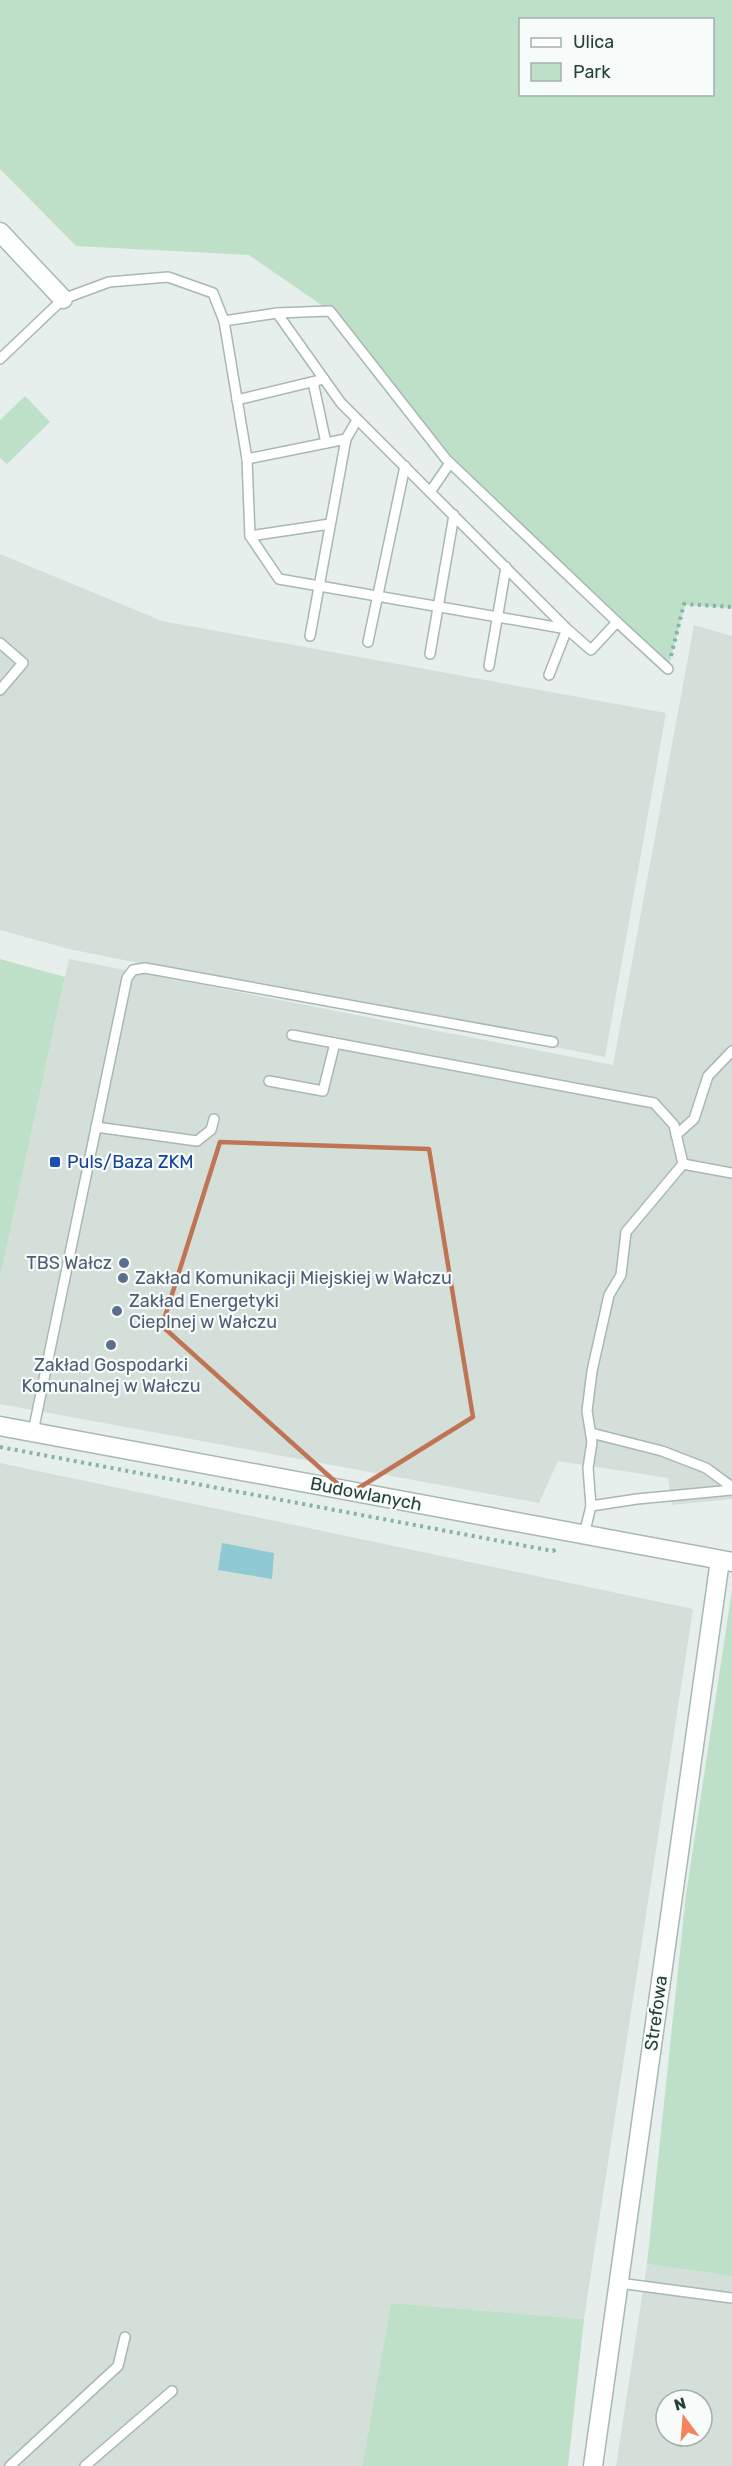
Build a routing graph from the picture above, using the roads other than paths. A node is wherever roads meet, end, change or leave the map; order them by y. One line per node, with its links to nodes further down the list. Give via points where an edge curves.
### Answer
1 (0, 232): 2 (street)
2 (63, 299): 4 (lane, via 109,282 168,278 213,293); 5 (lane)
3 (277, 313): 4 (lane); 6 (lane); 13 (lane, via 330,311)
4 (224, 321): 8 (lane)
5 (0, 359)
6 (324, 379): 7 (lane); 9 (lane)
7 (313, 382): 8 (lane); 11 (lane)
8 (237, 400): 12 (lane)
9 (357, 420): 10 (lane); 14 (lane)
10 (346, 439): 11 (lane); 17 (lane)
11 (326, 444): 12 (lane)
12 (247, 459): 18 (lane)
13 (450, 463): 15 (lane); 24 (lane)
14 (405, 466): 15 (lane); 21 (lane)
15 (430, 492): 16 (lane)
16 (454, 514): 19 (lane); 22 (lane)
17 (330, 524): 18 (lane); 20 (lane)
18 (250, 536): 20 (lane, via 279,579)
19 (506, 567): 23 (lane); 25 (lane)
20 (319, 586): 21 (lane); 26 (lane)
21 (378, 596): 22 (lane); 27 (lane)
22 (438, 606): 23 (lane); 29 (lane)
23 (498, 617): 25 (lane); 30 (lane)
24 (617, 622): 25 (lane, via 591,650); 31 (lane)
25 (567, 629): 32 (lane)
26 (310, 636)
27 (368, 642)
28 (0, 643): 33 (lane, via 23,663)
29 (430, 654)
30 (489, 666)
31 (668, 669)
32 (549, 675)
33 (0, 690)
34 (292, 1035): 36 (lane)
35 (553, 1042): 40 (lane, via 145,968 133,970 127,978)
36 (335, 1043): 38 (lane, via 323,1091); 41 (lane, via 654,1103 674,1125)
37 (732, 1051): 41 (lane, via 708,1076 694,1119)
38 (269, 1081)
39 (213, 1119): 40 (lane, via 211,1130 196,1141)
40 (96, 1127): 45 (lane)
41 (676, 1135): 42 (lane)
42 (683, 1164): 43 (lane); 46 (lane, via 626,1232 621,1275 609,1295 592,1371 587,1411)
43 (732, 1173)
44 (0, 1426): 45 (street, Budowlanych)
45 (33, 1432): 49 (street, Budowlanych)
46 (591, 1433): 47 (lane, via 662,1451 706,1468); 48 (lane)
47 (732, 1489): 48 (lane)
48 (591, 1506): 49 (lane)
49 (584, 1535): 50 (street, Budowlanych)
50 (726, 1561): 51 (street, Strefowa)
51 (619, 2283): 52 (lane); 57 (street, Strefowa)
52 (732, 2298)
53 (125, 2337): 55 (lane, via 118,2366)
54 (172, 2391): 56 (lane)
55 (10, 2466)
56 (85, 2466)
57 (593, 2466)

